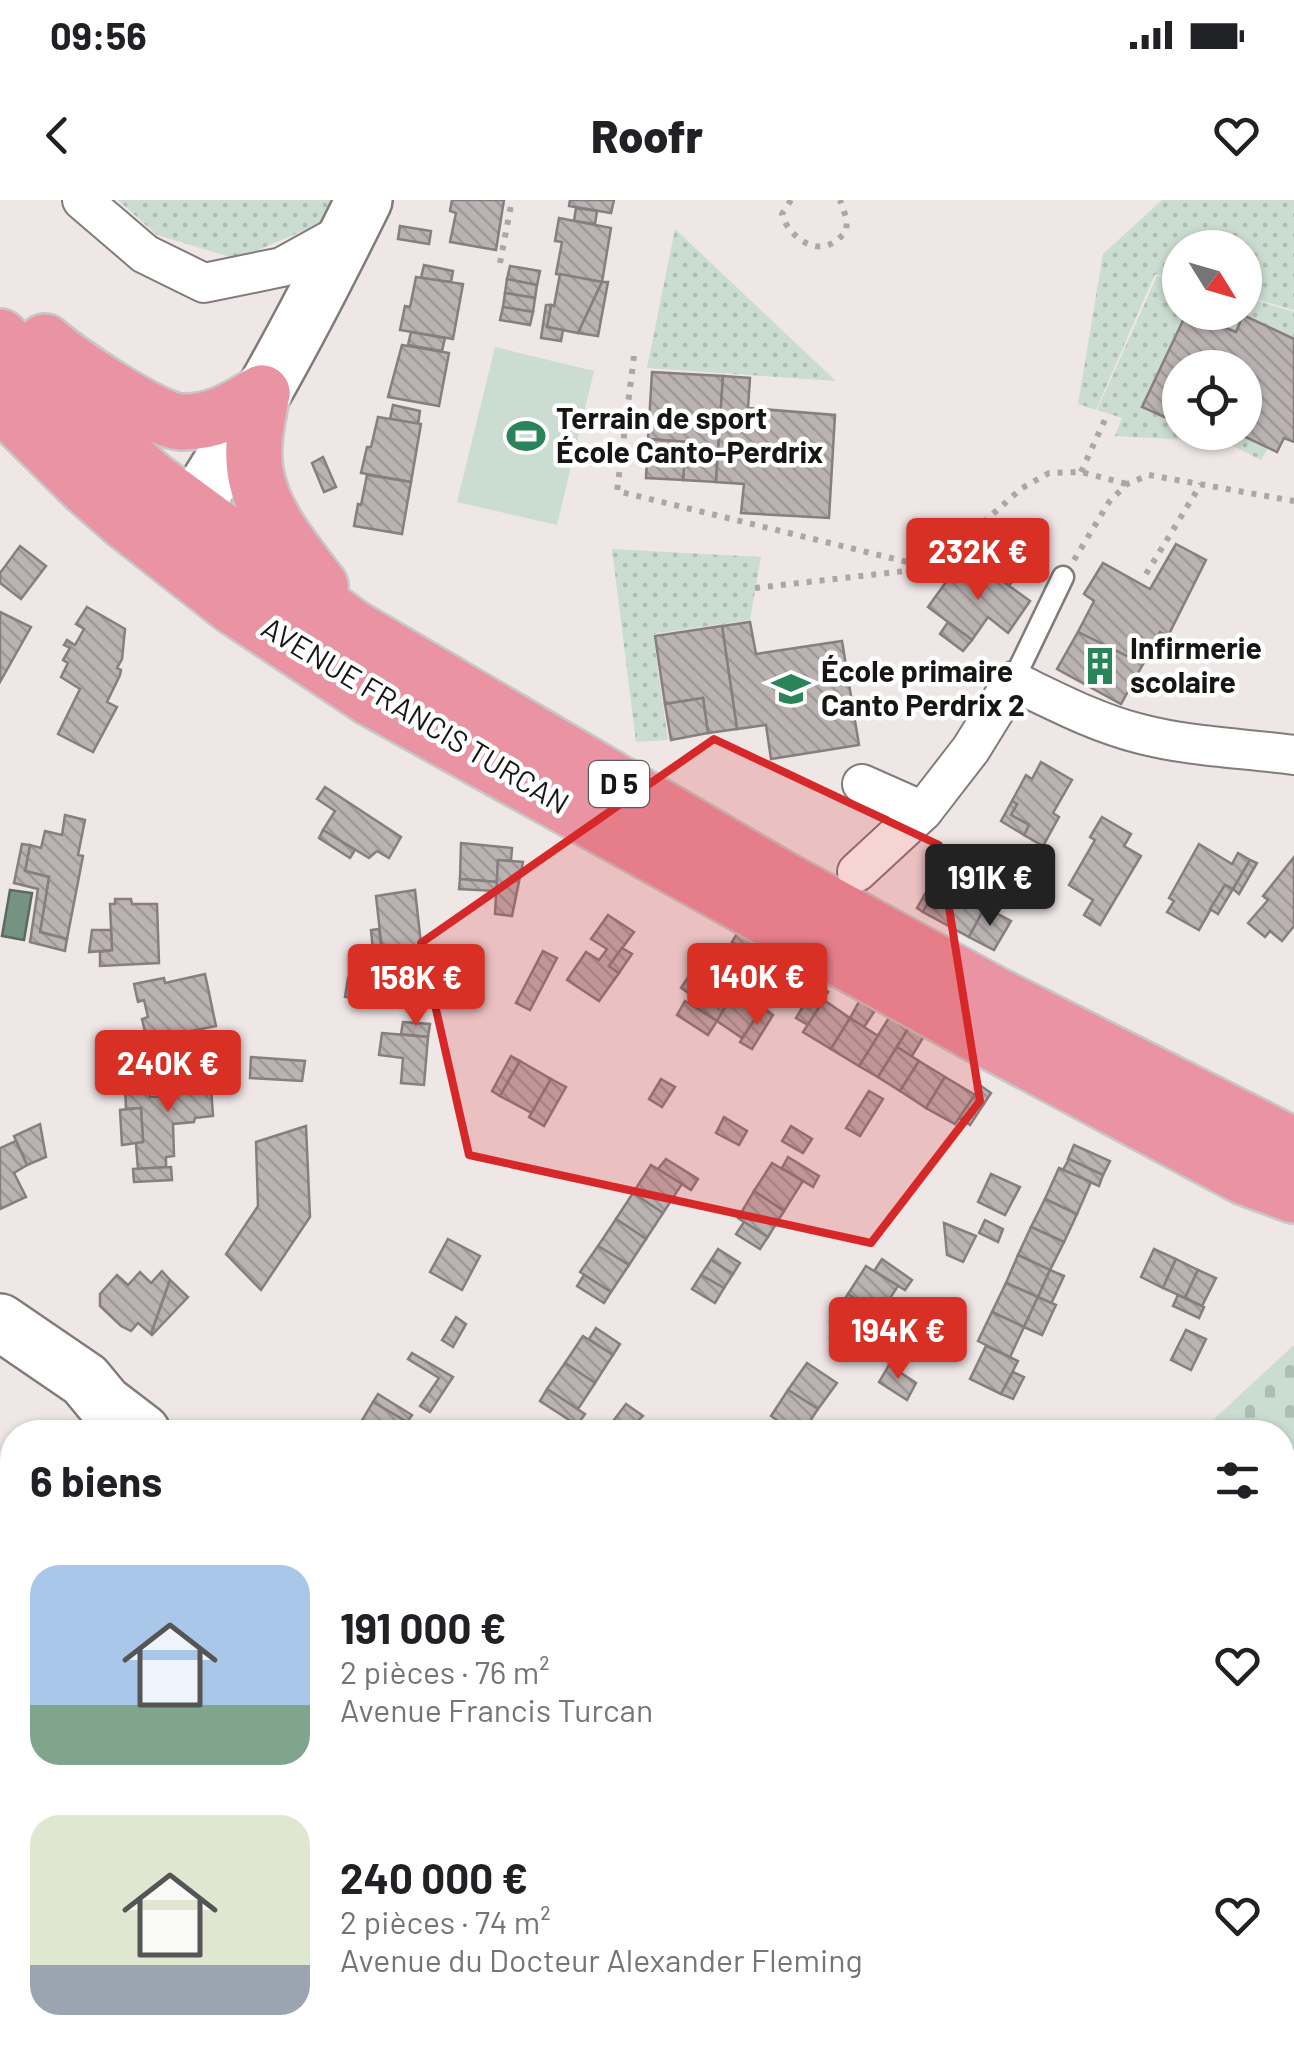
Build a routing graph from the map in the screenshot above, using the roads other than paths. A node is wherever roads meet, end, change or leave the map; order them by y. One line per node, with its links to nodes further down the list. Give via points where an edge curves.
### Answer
1 (82, 200): 2 (street, via 145,254 204,283 282,267)
2 (356, 215): 5 (street)
3 (0, 304): 5 (main road, via 103,384 176,422 228,413)
4 (0, 337): 7 (main road, AVENUE FRANCIS TURCAN / D 5, via 119,450)
5 (262, 393): 7 (street); 9 (main road, via 255,470 266,506)
6 (0, 402): 7 (main road, AVENUE FRANCIS TURCAN / D 5, via 86,487)
7 (178, 531): 9 (main road, AVENUE FRANCIS TURCAN / D 5); 16 (main road, AVENUE FRANCIS TURCAN / D 5, via 233,606 371,698 975,1033 1245,1177)
8 (1063, 577): 10 (lane)
9 (353, 628): 15 (main road, AVENUE FRANCIS TURCAN / D 5, via 795,886)
10 (1013, 681): 11 (street, via 1142,735); 13 (street)
11 (1294, 755)
12 (862, 784): 13 (street)
13 (922, 810): 14 (street)
14 (857, 872)
15 (1294, 1146)
16 (1294, 1195)
17 (0, 1322): 19 (street, via 85,1380)
18 (0, 1358): 19 (street)
19 (123, 1418)

